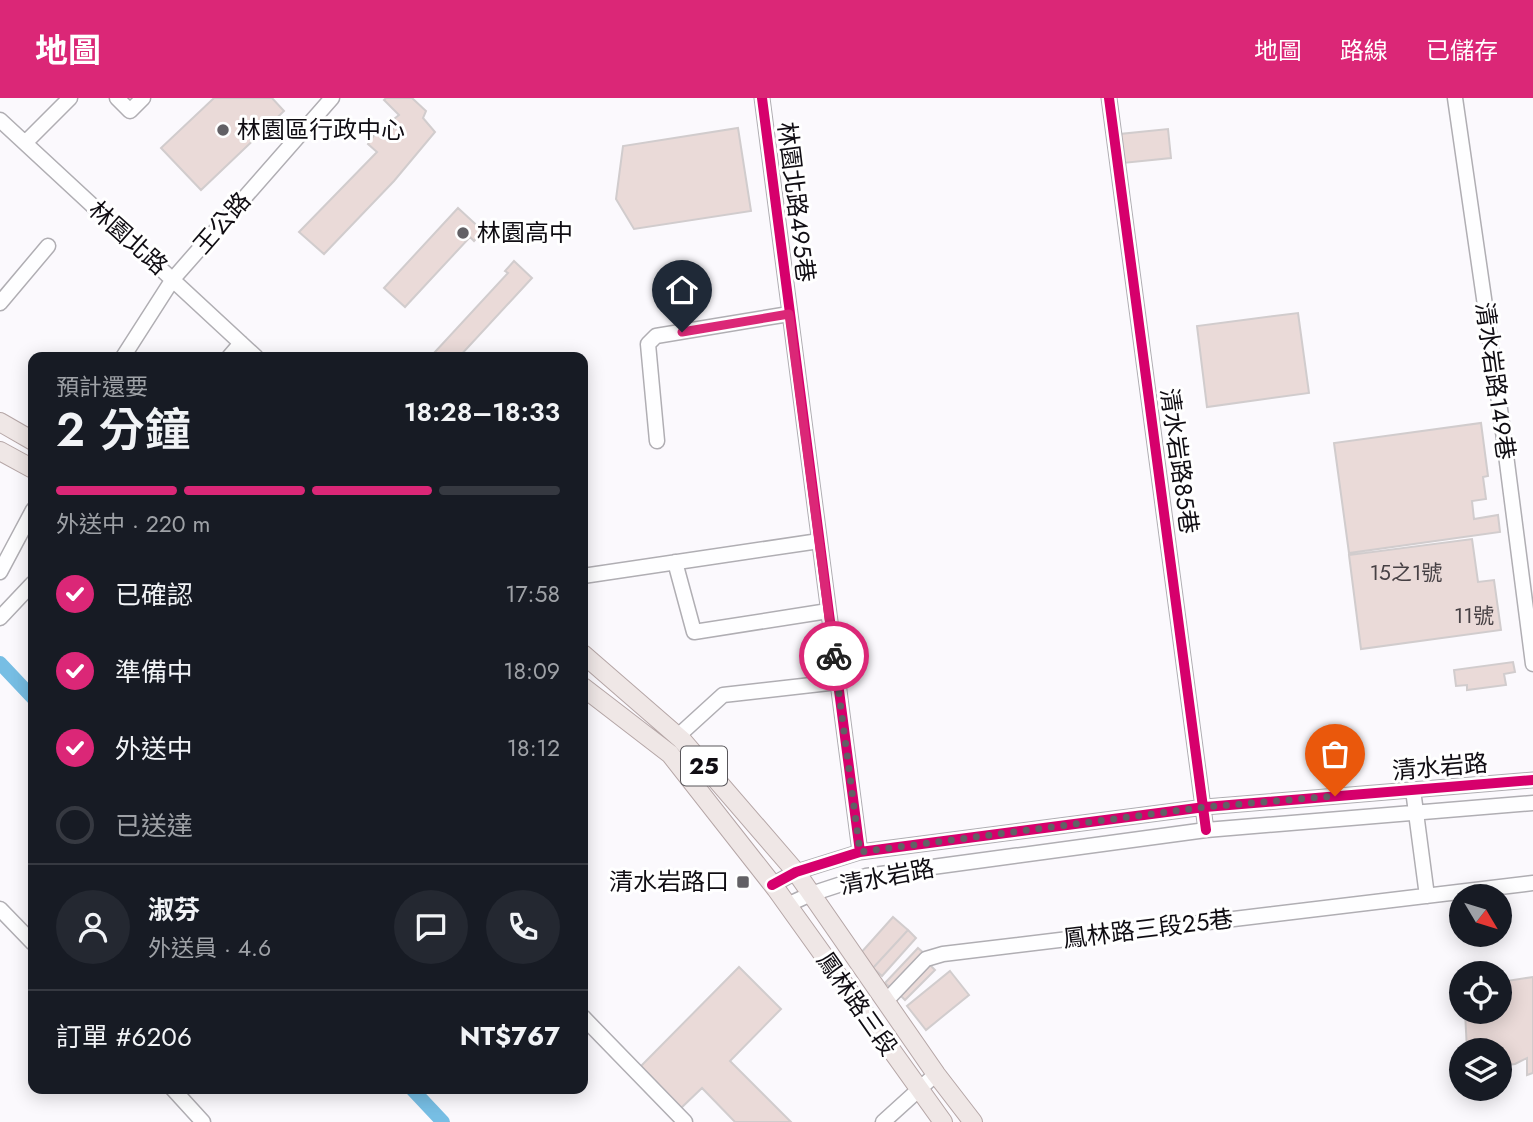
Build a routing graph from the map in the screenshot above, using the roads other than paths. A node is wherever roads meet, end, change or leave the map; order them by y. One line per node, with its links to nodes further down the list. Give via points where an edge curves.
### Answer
1 (70, 98): 9 (street)
2 (117, 98): 3 (street, via 130,111)
3 (143, 98)
4 (332, 98): 11 (street, 王公路)
5 (762, 98): 13 (street, 林園北路495巷)
6 (1109, 98): 39 (street, 清水岩路85巷)
7 (1455, 98): 32 (street, 清水岩路149巷)
8 (0, 120): 9 (street, 林園北路)
9 (25, 144): 11 (street, 林園北路)
10 (48, 246): 12 (street)
11 (173, 279): 14 (street, 林園北路); 15 (street, 王公路)
12 (0, 303)
13 (789, 314): 20 (street, via 656,336 648,344); 24 (street, 林園北路495巷)
14 (241, 343): 16 (street); 17 (street, 林園北路)
15 (126, 352)
16 (233, 352)
17 (251, 352)
18 (0, 422): 19 (main road)
19 (28, 438)
20 (657, 441)
21 (0, 451): 22 (main road)
22 (28, 467)
23 (28, 519): 26 (street)
24 (819, 541): 25 (street); 29 (street, 林園北路495巷)
25 (675, 562): 27 (street); 29 (street, via 694,632)
26 (0, 572)
27 (588, 575)
28 (28, 588): 30 (street)
29 (828, 611): 33 (street, 林園北路495巷)
30 (0, 618)
31 (588, 658): 35 (main road, 25)
32 (1533, 664)
33 (838, 682): 35 (street, via 723,695); 42 (street, 林園北路495巷)
34 (588, 691): 45 (main road, 25, via 670,754)
35 (678, 736): 43 (main road, 25)
36 (1533, 780): 37 (street, 清水岩路)
37 (1413, 790): 39 (street, 清水岩路); 40 (street)
38 (1533, 803): 40 (street, 清水岩路)
39 (1205, 807): 41 (street, 清水岩路85巷); 42 (street, 清水岩路)
40 (1415, 813): 41 (street, 清水岩路); 47 (street)
41 (1206, 830): 46 (street, 清水岩路, via 866,876)
42 (860, 852): 43 (street, 清水岩路)
43 (796, 872): 45 (street, 清水岩路); 46 (main road, 25)
44 (1533, 883): 47 (street, 鳳林路三段25巷)
45 (772, 885): 48 (main road, 鳳林路三段 / 25)
46 (811, 894): 48 (street, 清水岩路); 51 (main road, 鳳林路三段 / 25)
47 (1427, 895): 51 (street, 鳳林路三段25巷, via 943,954 926,959)
48 (787, 905): 54 (main road, 鳳林路三段 / 25)
49 (0, 909): 50 (street)
50 (28, 938)
51 (886, 1001): 53 (main road, 鳳林路三段 / 25)
52 (588, 1022): 57 (street)
53 (936, 1074): 54 (street); 60 (main road, 鳳林路三段 / 25)
54 (918, 1090): 58 (street); 59 (main road, 鳳林路三段 / 25)
55 (177, 1094): 56 (street)
56 (203, 1122)
57 (685, 1122)
58 (883, 1122)
59 (943, 1122)
60 (973, 1122)

